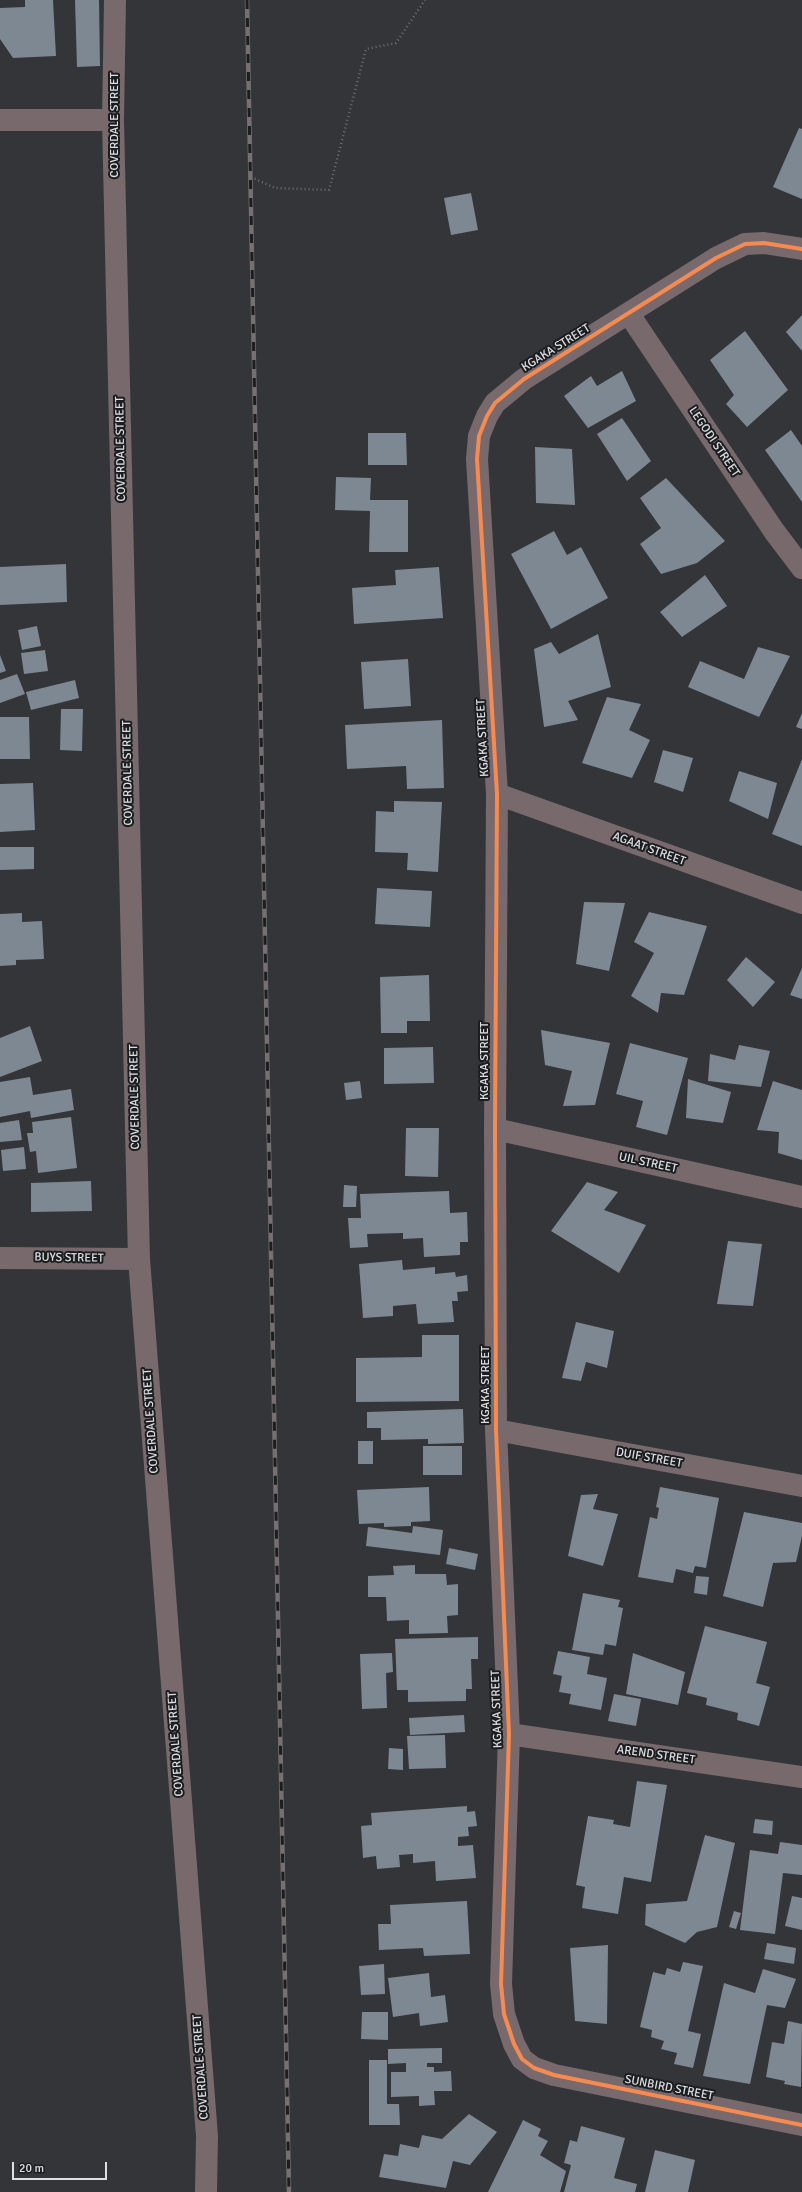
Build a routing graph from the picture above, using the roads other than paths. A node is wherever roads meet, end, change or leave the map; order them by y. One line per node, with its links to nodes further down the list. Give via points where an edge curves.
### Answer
1 (115, 0): 3 (street, COVERDALE STREET)
2 (0, 120): 3 (street)
3 (113, 120): 12 (street, COVERDALE STREET)
4 (802, 249): 5 (street, KGAKA STREET, via 764,243 745,244 716,258)
5 (629, 314): 6 (street, LEGODI STREET, via 774,531); 7 (street, KGAKA STREET, via 524,379 495,403 479,436 477,459)
6 (802, 568)
7 (497, 794): 8 (street, AGAAT STREET); 9 (street, KGAKA STREET)
8 (802, 903)
9 (495, 1129): 10 (street, UIL STREET); 13 (street, KGAKA STREET)
10 (802, 1196)
11 (0, 1258): 12 (street, BUYS STREET)
12 (139, 1259): 19 (street, COVERDALE STREET, via 206,2136)
13 (496, 1430): 14 (street, DUIF STREET); 15 (street, KGAKA STREET)
14 (802, 1486)
15 (509, 1734): 16 (street, AREND STREET); 17 (street, KGAKA STREET, via 501,1984 508,2031 522,2059)
16 (802, 1777)
17 (534, 2068): 18 (street, SUNBIRD STREET, via 554,2075)
18 (802, 2125)
19 (206, 2192)

